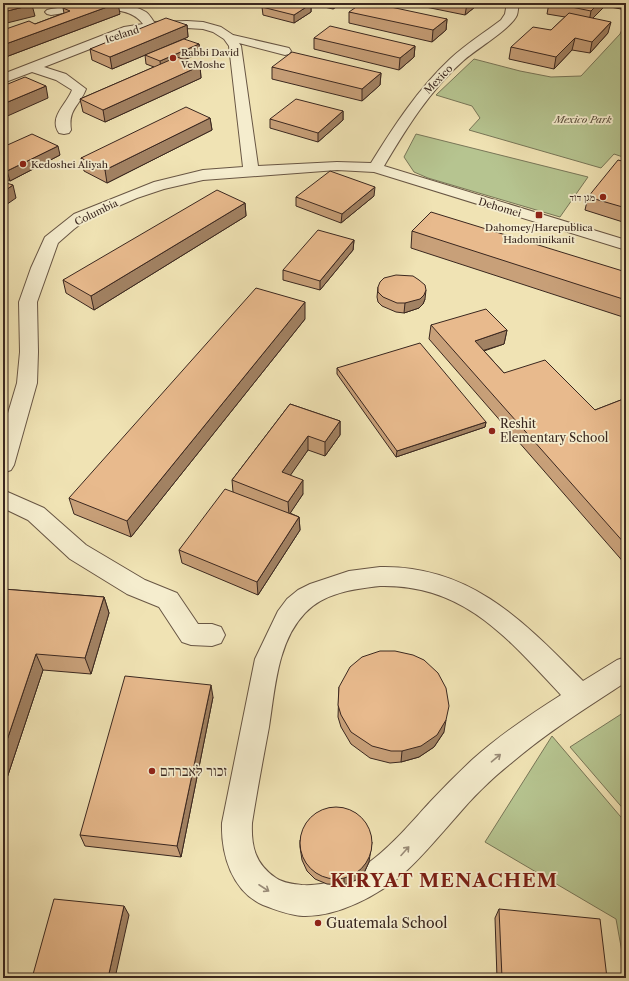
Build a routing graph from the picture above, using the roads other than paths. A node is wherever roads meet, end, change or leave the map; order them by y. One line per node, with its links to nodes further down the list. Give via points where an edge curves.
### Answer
1 (513, 3): 9 (street, Mexico, via 511,15 505,22 455,62 414,106)
2 (52, 12): 3 (street, via 98,5 115,6 143,15)
3 (150, 25): 4 (street, Iceland, via 202,26 216,29); 6 (street, Iceland, via 128,30)
4 (232, 38): 5 (street, Iceland); 10 (street)
5 (285, 51)
6 (33, 68): 7 (street, Iceland); 8 (street, via 61,77 79,89 77,96 63,112)
7 (3, 79)
8 (64, 130)
9 (375, 168): 10 (street, Columbia, via 337,166); 11 (street, Dehomei)
10 (251, 171): 12 (street, Columbia, via 203,175 159,185 80,217 50,241 28,302 27,383)
11 (626, 245)
12 (3, 465)
13 (3, 498): 14 (street, via 36,514 78,552 116,576 168,600 191,634)
14 (212, 635)
15 (626, 668): 16 (street)
16 (580, 697): 16 (street, one-way to 16, via 528,645 487,609 448,588 409,577 389,576 331,586 310,595 296,606 286,621 268,659 237,823 240,859 261,887 276,895 306,901 343,895 361,887 400,857 482,770 509,747)

